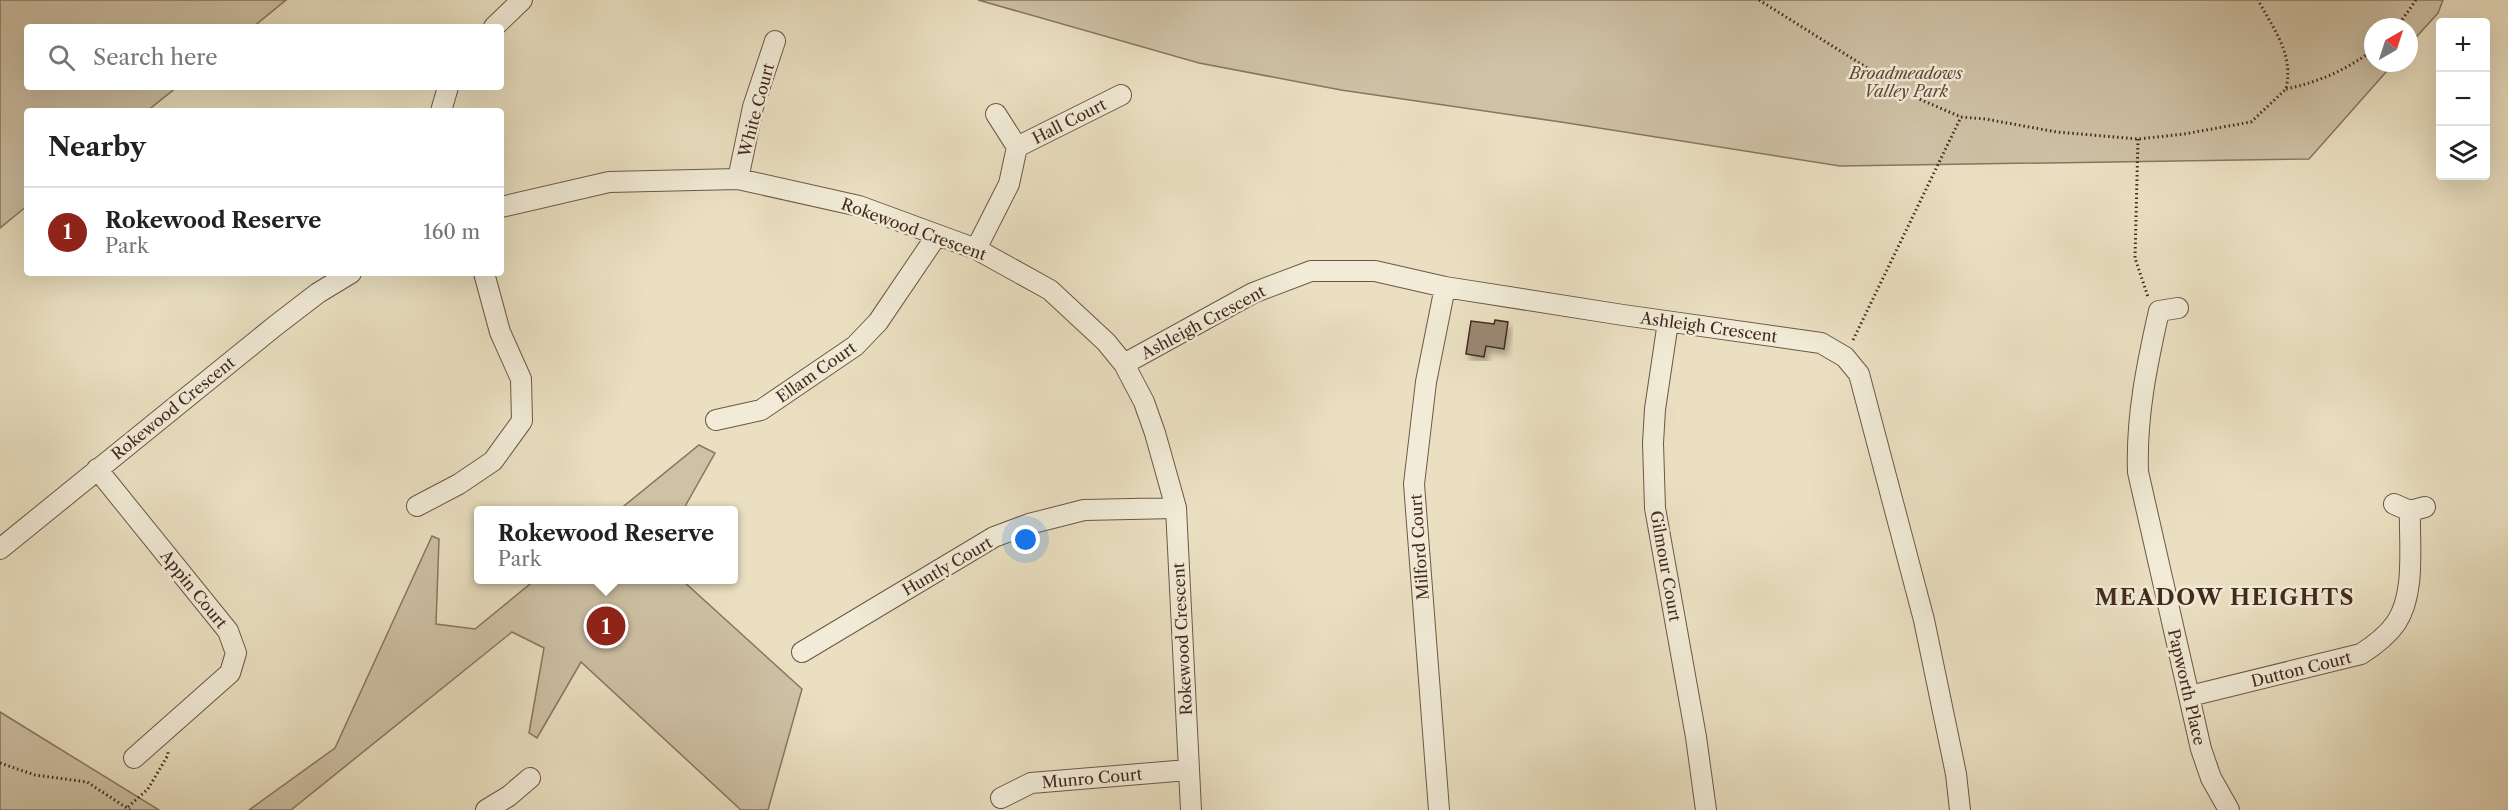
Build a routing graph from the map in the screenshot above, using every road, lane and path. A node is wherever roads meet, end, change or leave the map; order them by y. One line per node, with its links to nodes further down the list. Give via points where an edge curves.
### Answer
1 (522, 0): 6 (street)
2 (1759, 0): 14 (path, via 1912,96)
3 (2258, 0): 9 (path, via 2284,46 2288,60)
4 (2416, 0): 5 (path)
5 (2403, 18)
6 (497, 24)
7 (775, 41): 17 (street, White Court, via 753,107)
8 (2364, 56): 9 (path, via 2312,84)
9 (2286, 89): 15 (path, via 2251,122)
10 (447, 90): 12 (street)
11 (1121, 95): 16 (street, Hall Court)
12 (442, 108)
13 (996, 114): 16 (street, Hall Court)
14 (1960, 117): 15 (path); 26 (path)
15 (2138, 139): 24 (path, via 2135,258)
16 (1017, 147): 20 (street, Hall Court, via 1009,184)
17 (738, 179): 18 (street, Rokewood Crescent, via 609,182); 19 (street, Rokewood Crescent, via 859,206)
18 (504, 206)
19 (937, 235): 20 (street, Rokewood Crescent); 28 (street, Ellam Court, via 878,322 855,346 761,410)
20 (976, 249): 27 (street, Rokewood Crescent, via 1050,290)
21 (346, 276): 29 (street, Rokewood Crescent, via 318,292)
22 (485, 276): 30 (street, via 500,332 520,379 522,421 493,461)
23 (1445, 287): 25 (street, Ashleigh Crescent); 27 (street, Ashleigh Crescent, via 1375,271 1311,271 1253,293); 45 (street, Milford Court, via 1426,382 1414,483)
24 (2162, 306): 35 (street, Papworth Place, via 2148,361 2137,434 2138,472)
25 (1668, 322): 26 (street, Ashleigh Crescent, via 1821,343); 46 (street, Gilmour Court, via 1655,409 1655,508)
26 (1845, 357): 47 (street, via 1858,374 1924,620)
27 (1124, 363): 32 (street, Rokewood Crescent, via 1151,423)
28 (716, 420)
29 (97, 469): 33 (street, Rokewood Crescent); 36 (street, Appin Court, via 228,631 236,653 230,673)
30 (417, 506)
31 (2410, 507): 35 (street, Dutton Court, via 2406,602 2383,639 2361,654)
32 (1176, 508): 34 (street, Huntly Court, via 1084,510 994,537); 39 (street, Rokewood Crescent)
33 (0, 549)
34 (802, 652)
35 (2190, 696): 48 (street, Papworth Place, via 2201,749 2211,778)
36 (163, 732): 37 (street, Appin Court); 42 (path, via 168,755 148,789)
37 (134, 758)
38 (0, 763): 42 (path, via 35,775 87,782)
39 (1188, 770): 41 (street, Munro Court, via 1031,783); 44 (street, Rokewood Crescent)
40 (530, 778): 43 (street)
41 (1001, 798)
42 (129, 809)
43 (486, 810)
44 (1191, 810)
45 (1439, 810)
46 (1706, 810)
47 (1960, 810)
48 (2229, 810)

